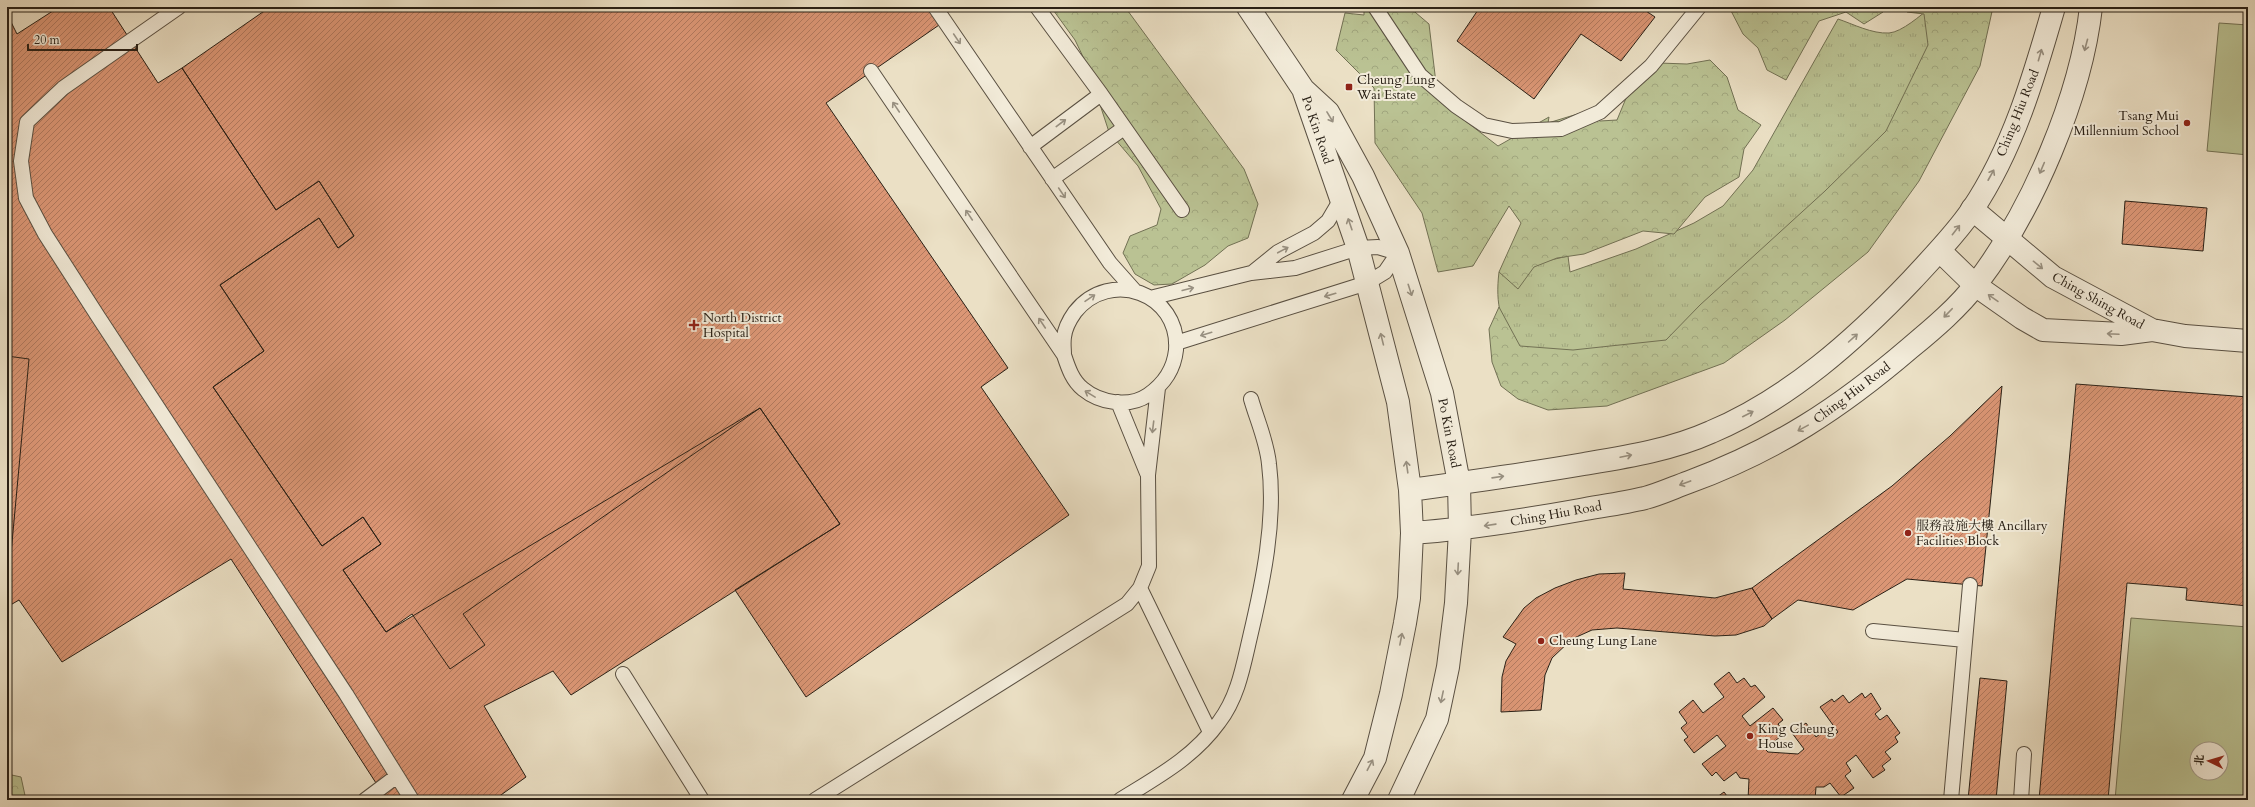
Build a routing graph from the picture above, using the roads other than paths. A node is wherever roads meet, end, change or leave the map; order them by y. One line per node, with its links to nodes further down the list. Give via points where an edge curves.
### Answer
1 (179, 7): 46 (lane, via 63,88 28,122 21,161 26,198 99,318)
2 (935, 7): 13 (lane, one-way to 13)
3 (1037, 7): 11 (lane)
4 (1248, 7): 10 (street, Po Kin Road)
5 (1375, 7): 6 (lane, via 1420,75 1456,106 1484,125 1512,130 1561,129 1600,112 1651,66)
6 (1699, 7)
7 (2054, 7): 16 (street, Ching Hiu Road, one-way to 7, via 2003,154 2032,85)
8 (2092, 7): 18 (street, Ching Hiu Road, one-way to 18, via 2088,37 2073,93 2040,174)
9 (872, 71): 30 (lane, one-way to 9)
10 (1303, 89): 15 (street, Po Kin Road); 21 (street, Po Kin Road, one-way to 21, via 1328,112 1363,176)
11 (1101, 94): 12 (lane); 13 (lane, one-way to 11)
12 (1124, 128): 14 (lane); 17 (lane)
13 (1030, 147): 14 (lane)
14 (1052, 179): 25 (lane, one-way to 25, via 1110,263)
15 (1341, 199): 19 (street, Po Kin Road, one-way to 15); 22 (lane, one-way to 15, via 1278,252 1319,229 1328,221)
16 (1972, 209): 18 (street, Ching Shing Road); 20 (street, Ching Hiu Road, one-way to 16)
17 (1182, 210)
18 (2008, 240): 24 (street, Ching Hiu Road); 27 (street, Ching Shing Road, one-way to 27, via 2053,277)
19 (1358, 248): 21 (lane, via 1378,247); 22 (lane, via 1295,268); 23 (street, Po Kin Road)
20 (1940, 251): 24 (street, Ching Shing Road); 35 (street, Ching Hiu Road, one-way to 20, via 1615,459 1710,433 1756,409 1829,359 1884,310)
21 (1398, 253): 23 (lane, via 1385,272); 35 (street, Po Kin Road, one-way to 35, via 1442,392)
22 (1251, 273): 26 (lane, one-way to 22)
23 (1367, 283): 29 (lane, one-way to 29); 36 (street, Po Kin Road, one-way to 23, via 1398,402)
24 (1975, 285): 27 (street, Ching Shing Road, one-way to 24, via 2121,334 2043,330); 37 (street, Ching Hiu Road, one-way to 37, via 1934,328 1872,380 1806,427 1733,465 1646,498)
25 (1134, 290): 26 (lane); 30 (lane, one-way to 25, via 1064,336 1070,318 1082,304 1097,293 1115,289)
26 (1150, 298): 29 (lane, via 1164,310 1170,320)
27 (2152, 330): 28 (street, Ching Shing Road, via 2185,336)
28 (2248, 341)
29 (1176, 343): 31 (lane, via 1175,360)
30 (1064, 355): 33 (lane, one-way to 30, via 1099,398 1082,389 1070,374)
31 (1158, 388): 33 (lane, via 1132,401); 34 (lane, one-way to 34)
32 (1251, 400): 44 (lane, via 1269,462 1267,547 1262,585 1238,689 1220,722)
33 (1118, 402): 34 (lane)
34 (1148, 475): 40 (lane, via 1149,566)
35 (1459, 483): 36 (street, Ching Hiu Road); 37 (street, Po Kin Road)
36 (1410, 490): 38 (street, Po Kin Road)
37 (1460, 530): 38 (street, Ching Hiu Road); 53 (street, Po Kin Road, one-way to 53, via 1456,604 1448,667 1437,719)
38 (1412, 533): 52 (street, Po Kin Road, one-way to 38, via 1374,758 1391,694 1408,598)
39 (1970, 585): 42 (lane)
40 (1140, 588): 44 (lane); 50 (lane, via 1127,604)
41 (1872, 631): 42 (lane)
42 (1965, 640): 54 (lane)
43 (623, 674): 49 (lane)
44 (1210, 732): 51 (lane, via 1187,758)
45 (2024, 754): 55 (lane)
46 (397, 776): 47 (lane); 48 (lane)
47 (365, 800)
48 (412, 800)
49 (702, 800)
50 (815, 800)
51 (1120, 800)
52 (1353, 800)
53 (1399, 800)
54 (1951, 800)
55 (2021, 800)

